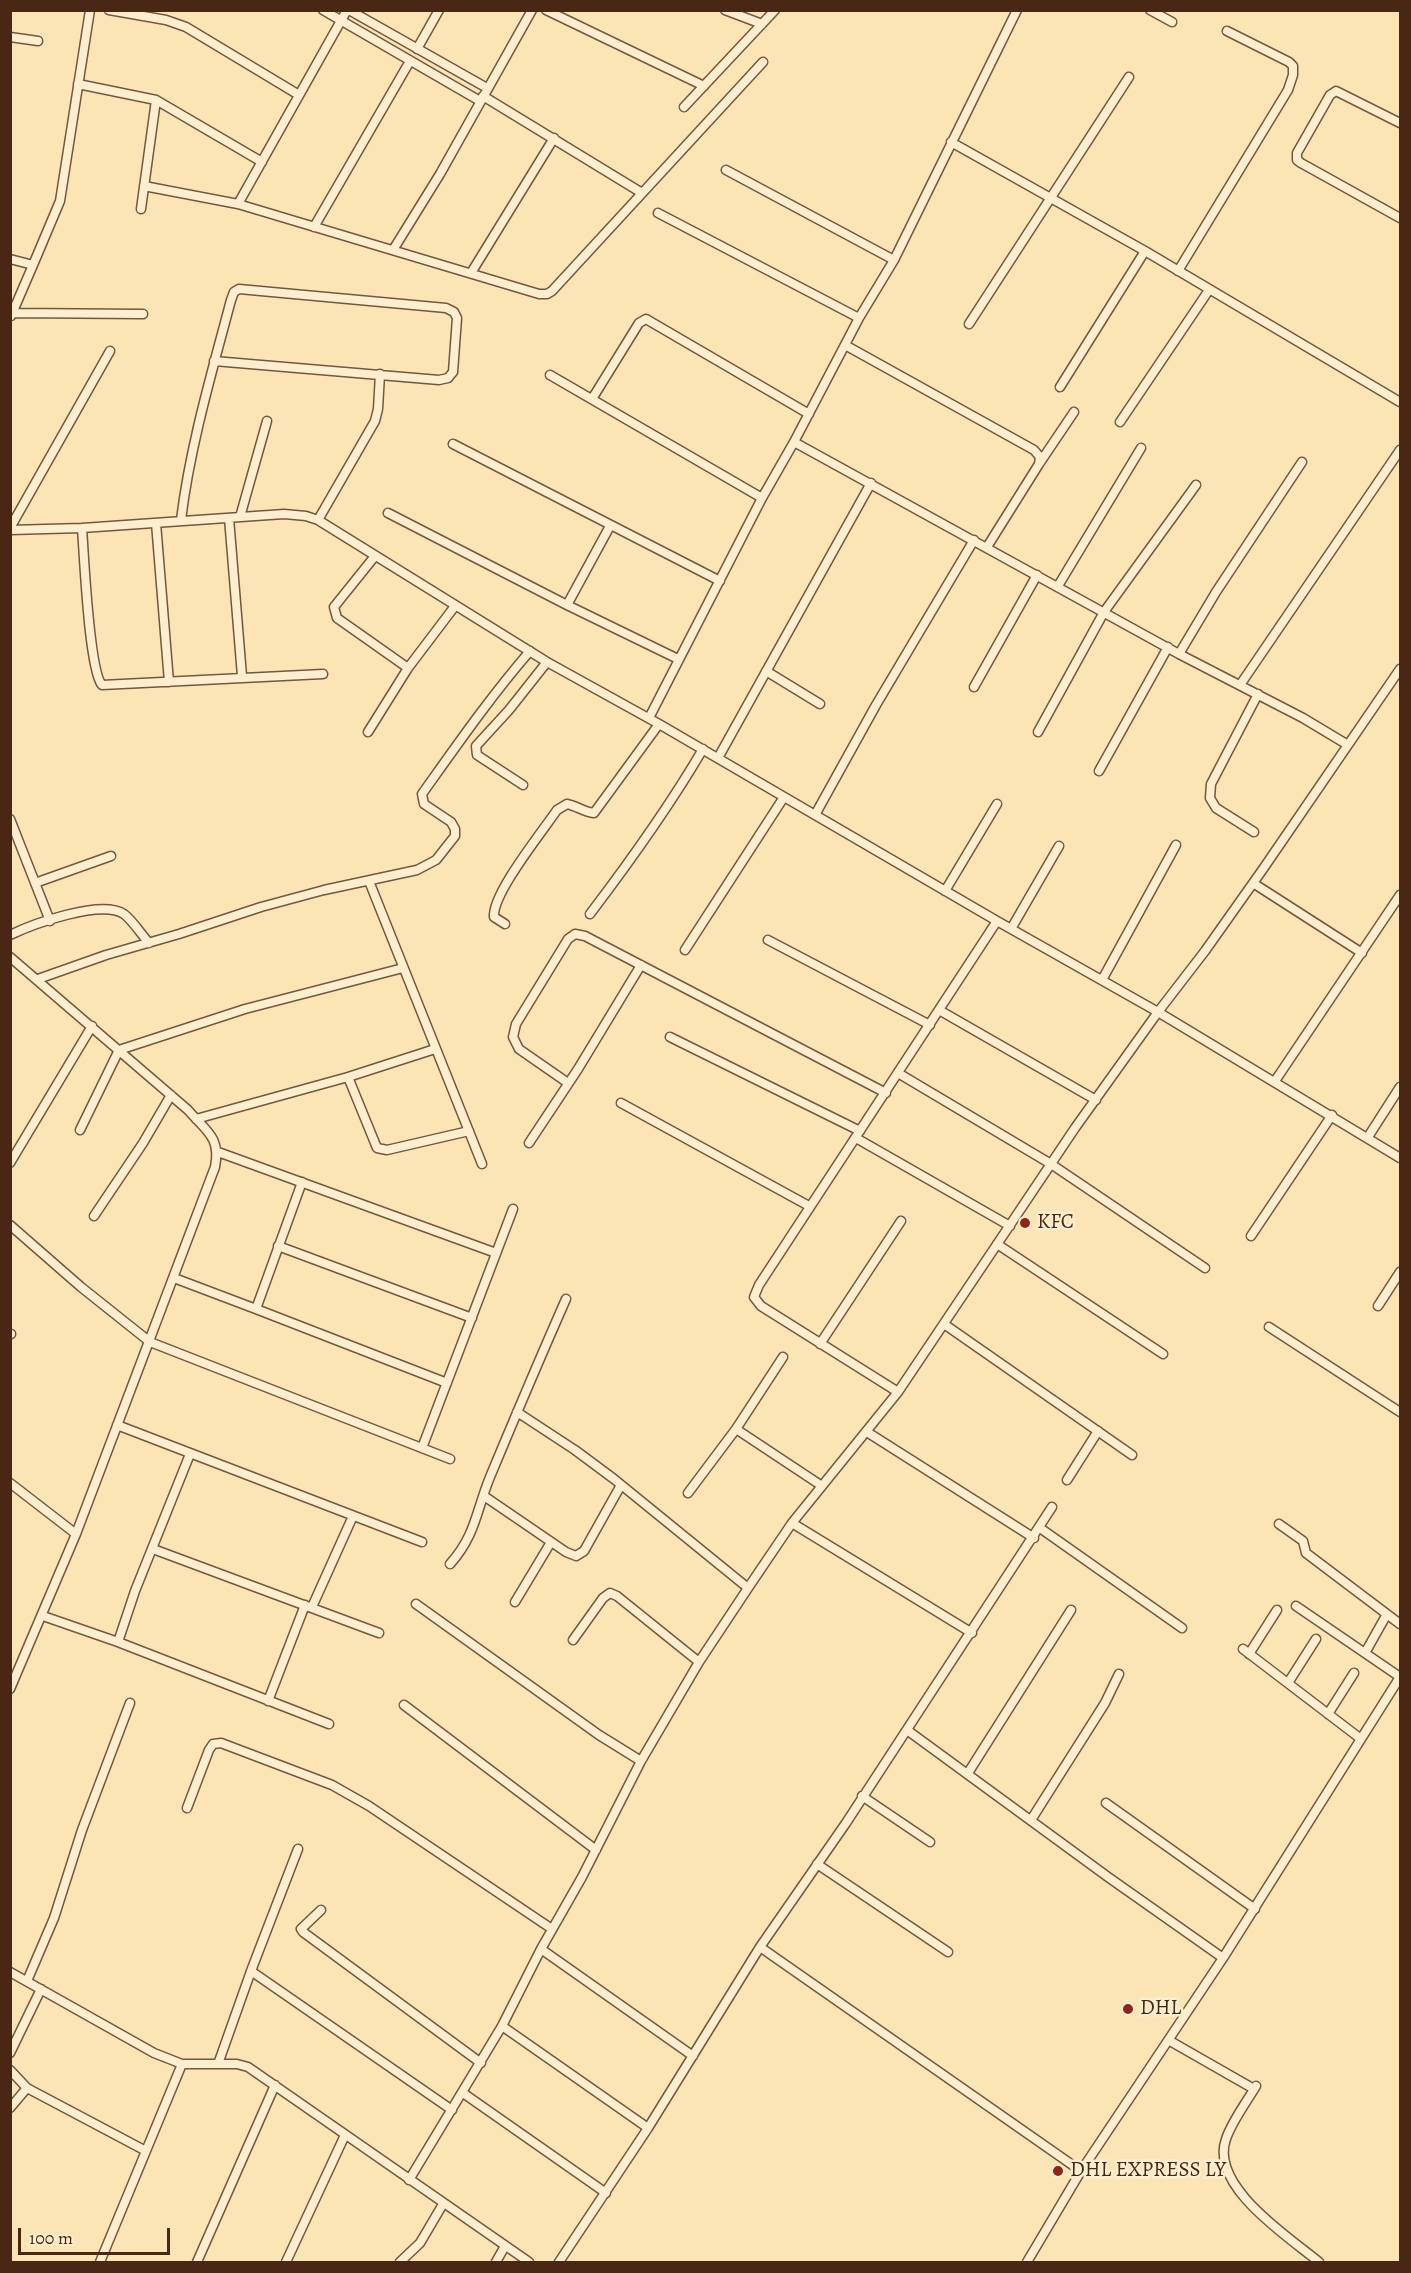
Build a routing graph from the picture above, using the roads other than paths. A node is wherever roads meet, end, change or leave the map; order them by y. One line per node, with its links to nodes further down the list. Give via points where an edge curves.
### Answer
1 (90, 10): 22 (street)
2 (109, 10): 24 (street, via 186,27)
3 (323, 10): 12 (street)
4 (348, 10): 12 (street); 18 (street)
5 (439, 10): 18 (street)
6 (532, 10): 25 (street)
7 (546, 10): 23 (street)
8 (725, 10): 14 (street)
9 (775, 10): 14 (street)
10 (1017, 10): 30 (street)
11 (1150, 10): 13 (street)
12 (341, 21): 19 (street); 24 (street)
13 (1172, 22)
14 (762, 24): 23 (street)
15 (1227, 30): 46 (street, via 1289,62 1293,75 1288,90)
16 (10, 37): 17 (street)
17 (38, 41)
18 (417, 49): 25 (street)
19 (410, 61): 25 (street); 40 (street)
20 (763, 62): 34 (street)
21 (1129, 76): 35 (street)
22 (78, 84): 26 (street); 45 (street, via 60,201)
23 (704, 86): 27 (street)
24 (299, 95): 31 (street)
25 (483, 95): 29 (street); 41 (street)
26 (156, 100): 31 (street); 33 (street)
27 (684, 107)
28 (1401, 123): 39 (street, via 1336,92 1330,95 1296,153 1296,160)
29 (554, 138): 34 (street); 47 (street)
30 (951, 142): 35 (street); 44 (street)
31 (262, 162): 36 (street)
32 (726, 170): 44 (street)
33 (144, 186): 36 (street); 37 (street)
34 (642, 193): 47 (street, via 547,294)
35 (1049, 198): 42 (street); 52 (street)
36 (238, 204): 40 (street)
37 (141, 209)
38 (658, 213): 51 (street)
39 (1401, 218)
40 (314, 227): 41 (street)
41 (393, 250): 47 (street)
42 (1145, 251): 46 (street); 58 (street)
43 (10, 259): 45 (street)
44 (894, 260): 51 (street)
45 (33, 265): 50 (street)
46 (1178, 271): 48 (street)
47 (471, 273)
48 (1209, 290): 60 (street); 64 (street)
49 (142, 314): 50 (street)
50 (11, 315)
51 (859, 318): 53 (street)
52 (969, 324)
53 (845, 345): 62 (street); 70 (street, via 1034,450 1040,457)
54 (110, 351): 82 (street)
55 (214, 361): 56 (street); 56 (street, via 231,300 239,289 446,308 454,312 457,318 453,372 448,378); 77 (street)
56 (380, 374): 78 (street, via 375,421)
57 (550, 375): 59 (street)
58 (1060, 387)
59 (592, 399): 62 (street, via 639,323 646,319); 73 (street)
60 (1401, 402)
61 (1074, 412): 70 (street)
62 (809, 414): 65 (street)
63 (267, 421): 75 (street)
64 (1120, 422)
65 (794, 442): 71 (street); 73 (street)
66 (453, 444): 80 (street)
67 (1141, 448): 88 (street)
68 (1401, 450): 104 (street)
69 (1302, 462): 94 (street)
70 (1039, 464): 84 (street)
71 (871, 483): 83 (street); 99 (street)
72 (1196, 485): 91 (street)
73 (762, 498): 87 (street)
74 (388, 513): 89 (street)
75 (240, 517): 76 (street); 78 (street, via 284,514)
76 (229, 518): 77 (street); 101 (street)
77 (181, 520): 79 (street)
78 (318, 520): 85 (street)
79 (156, 523): 81 (street); 103 (street)
80 (610, 526): 87 (street); 89 (street)
81 (81, 528): 82 (street); 103 (street, via 98,681 107,686)
82 (10, 529)
83 (974, 540): 84 (street); 119 (street)
84 (987, 548): 86 (street)
85 (375, 556): 90 (street); 97 (street, via 334,607 337,618)
86 (1037, 575): 88 (street); 105 (street)
87 (720, 581): 95 (street)
88 (1058, 586): 91 (street)
89 (567, 605): 95 (street)
90 (455, 606): 93 (street); 97 (street)
91 (1104, 612): 92 (street); 111 (street)
92 (1168, 647): 94 (street); 115 (street)
93 (530, 651): 96 (street); 125 (street, via 422,794 424,804 451,822 455,836 436,860 417,870)
94 (1179, 654): 104 (street)
95 (678, 659): 108 (street)
96 (547, 662): 108 (street); 116 (street, via 476,746 482,760)
97 (408, 668): 110 (street)
98 (1401, 669): 102 (street)
99 (766, 671): 107 (street); 114 (street)
100 (323, 674): 101 (street)
101 (242, 676): 103 (street)
102 (1398, 679): 112 (street)
103 (169, 682)
104 (1240, 685): 106 (street)
105 (974, 687)
106 (1257, 694): 112 (street); 121 (street, via 1211,784 1210,798 1216,808)
107 (820, 704)
108 (649, 718): 109 (street)
109 (659, 724): 113 (street); 133 (street, via 594,813 567,804 557,810 493,909 494,917)
110 (368, 732)
111 (1038, 732)
112 (1348, 745): 127 (street)
113 (703, 749): 114 (street); 130 (street, via 640,849)
114 (718, 759): 117 (street)
115 (1099, 771)
116 (523, 785)
117 (784, 797): 119 (street); 138 (street)
118 (997, 804): 128 (street)
119 (815, 815): 128 (street)
120 (10, 819): 126 (street)
121 (1254, 832)
122 (1176, 845): 144 (street)
123 (1059, 846): 134 (street)
124 (111, 856): 126 (street)
125 (369, 881): 137 (street, via 261,907); 142 (street)
126 (35, 883): 131 (street)
127 (1253, 883): 139 (street); 146 (street)
128 (945, 891): 132 (street)
129 (1401, 895): 139 (street)
130 (590, 914)
131 (50, 921): 135 (street); 137 (street, via 107,909 124,914)
132 (996, 921): 134 (street); 145 (street)
133 (505, 924)
134 (1011, 929): 144 (street)
135 (10, 935)
136 (768, 940): 147 (street)
137 (149, 943): 143 (street)
138 (685, 950)
139 (1362, 953): 154 (street)
140 (10, 957): 143 (street)
141 (640, 965): 155 (street); 155 (street, via 574,934 516,1024 513,1037 519,1049); 157 (street)
142 (403, 968): 150 (street); 151 (street, via 245,1009)
143 (38, 979): 148 (street)
144 (1102, 980): 146 (street)
145 (939, 1010): 147 (street); 159 (street)
146 (1158, 1011): 154 (street); 159 (street)
147 (930, 1025): 152 (street)
148 (92, 1026): 151 (street); 170 (street)
149 (670, 1037): 165 (street)
150 (435, 1049): 153 (street); 164 (street)
151 (119, 1050): 158 (street); 163 (street)
152 (898, 1073): 157 (street); 172 (street)
153 (348, 1077): 162 (street); 164 (street, via 377,1148 387,1150)
154 (1275, 1081): 161 (street)
155 (568, 1083): 167 (street)
156 (1401, 1087): 166 (street)
157 (886, 1093): 165 (street)
158 (171, 1095): 162 (street); 176 (street)
159 (1096, 1100): 172 (street)
160 (621, 1102): 174 (street)
161 (1332, 1115): 166 (street); 180 (street)
162 (196, 1119): 168 (street)
163 (80, 1130)
164 (469, 1131): 171 (street)
165 (858, 1134): 174 (street); 179 (street)
166 (1368, 1137): 169 (street)
167 (529, 1143)
168 (218, 1152): 173 (street); 186 (street)
169 (1401, 1158)
170 (10, 1163)
171 (482, 1164)
172 (1051, 1164): 179 (street); 184 (street)
173 (302, 1182): 182 (street); 183 (street)
174 (809, 1206): 194 (street, via 754,1296 760,1306)
175 (513, 1209): 183 (street)
176 (94, 1216)
177 (901, 1221): 194 (street)
178 (10, 1225): 193 (street)
179 (1010, 1226): 181 (street)
180 (1251, 1236)
181 (997, 1244): 191 (street); 195 (street)
182 (278, 1246): 189 (street); 190 (street)
183 (496, 1253): 190 (street)
184 (1204, 1268)
185 (1401, 1272): 188 (street)
186 (174, 1278): 189 (street); 193 (street)
187 (566, 1299): 200 (street)
188 (1378, 1306)
189 (256, 1309): 197 (street)
190 (472, 1318): 197 (street)
191 (944, 1324): 198 (street); 203 (street)
192 (1269, 1328): 199 (street)
193 (150, 1342): 201 (street); 205 (street)
194 (820, 1344): 198 (street)
195 (1163, 1354)
196 (783, 1357): 202 (street)
197 (447, 1383): 205 (street)
198 (898, 1392): 204 (street)
199 (1401, 1412)
200 (517, 1413): 211 (street); 214 (street)
201 (117, 1425): 206 (street); 220 (street)
202 (735, 1429): 212 (street); 213 (street)
203 (1098, 1431): 207 (street); 209 (street)
204 (867, 1432): 212 (street); 221 (street)
205 (422, 1448): 208 (street)
206 (190, 1454): 216 (street); 224 (street)
207 (1132, 1455)
208 (450, 1459)
209 (1067, 1480)
210 (11, 1483): 220 (street)
211 (621, 1485): 223 (street, via 584,1551 576,1556); 226 (street)
212 (822, 1486): 217 (street)
213 (688, 1493)
214 (484, 1496): 223 (street); 225 (street, via 472,1533)
215 (1052, 1507): 219 (street)
216 (353, 1516): 222 (street); 229 (street)
217 (792, 1523): 226 (street); 238 (street)
218 (1279, 1524): 233 (street, via 1303,1540 1306,1553)
219 (1040, 1528): 221 (street); 236 (street)
220 (76, 1534): 234 (street)
221 (1034, 1538): 238 (street)
222 (422, 1542)
223 (551, 1542): 227 (street)
224 (153, 1549): 229 (street); 241 (street)
225 (450, 1564)
226 (748, 1588): 243 (street)
227 (515, 1602)
228 (416, 1604): 256 (street)
229 (309, 1606): 237 (street); 249 (street)
230 (1296, 1606): 242 (street)
231 (1071, 1610): 257 (street)
232 (1277, 1610): 247 (street, via 1246,1652)
233 (1387, 1614): 235 (street); 242 (street)
234 (42, 1616): 241 (street); 248 (street)
235 (1401, 1624)
236 (1182, 1628)
237 (379, 1633)
238 (972, 1633): 254 (street)
239 (1316, 1639): 247 (street)
240 (573, 1640): 243 (street, via 610,1593)
241 (118, 1642): 249 (street)
242 (1365, 1653): 246 (street)
243 (699, 1662): 256 (street)
244 (1354, 1672): 252 (street)
245 (1119, 1674): 261 (street)
246 (1400, 1677): 255 (street)
247 (1288, 1683): 252 (street)
248 (10, 1689)
249 (268, 1701): 253 (street)
250 (130, 1703): 275 (street, via 54,1918)
251 (404, 1705): 264 (street)
252 (1328, 1714): 255 (street)
253 (329, 1724)
254 (907, 1730): 257 (street); 258 (street)
255 (1361, 1739): 266 (street)
256 (640, 1761): 264 (street)
257 (968, 1773): 261 (street)
258 (862, 1796): 262 (street); 265 (street)
259 (1106, 1803): 266 (street)
260 (187, 1808): 268 (street, via 209,1750 213,1744 221,1743 332,1785)
261 (1031, 1820): 272 (street)
262 (930, 1842)
263 (298, 1850): 273 (street)
264 (596, 1850): 268 (street)
265 (817, 1864): 269 (street); 271 (street)
266 (1255, 1909): 272 (street)
267 (321, 1910): 281 (street, via 301,1929 303,1932)
268 (552, 1929): 270 (street)
269 (760, 1947): 280 (street); 293 (street)
270 (542, 1948): 277 (street); 280 (street)
271 (948, 1952)
272 (1223, 1958): 278 (street)
273 (250, 1971): 283 (street); 289 (street)
274 (10, 1972): 275 (street)
275 (27, 1981): 276 (street)
276 (40, 1989): 279 (street); 282 (street, via 154,2054)
277 (502, 2026): 281 (street); 290 (street)
278 (1170, 2041): 293 (street); 306 (street, via 1255,2088 1226,2140 1223,2153 1227,2172 1238,2192 1253,2207)
279 (10, 2053)
280 (693, 2056): 290 (street)
281 (481, 2063): 287 (street)
282 (182, 2064): 283 (street); 292 (street)
283 (218, 2064): 285 (street, via 248,2067)
284 (10, 2070): 286 (street)
285 (275, 2085): 291 (street); 299 (street)
286 (27, 2088): 288 (street); 292 (street)
287 (463, 2093): 289 (street); 295 (street)
288 (10, 2108)
289 (452, 2110): 294 (street)
290 (648, 2128): 295 (street)
291 (345, 2135): 294 (street); 300 (street)
292 (146, 2151): 298 (street)
293 (1081, 2171): 305 (street)
294 (409, 2180): 296 (street)
295 (606, 2193): 304 (street)
296 (443, 2204): 297 (street); 301 (street, via 420,2243)
297 (505, 2246): 302 (street); 303 (street)
298 (99, 2262)
299 (197, 2262)
300 (286, 2262)
301 (400, 2262)
302 (496, 2262)
303 (529, 2262)
304 (559, 2262)
305 (1027, 2262)
306 (1319, 2262)

